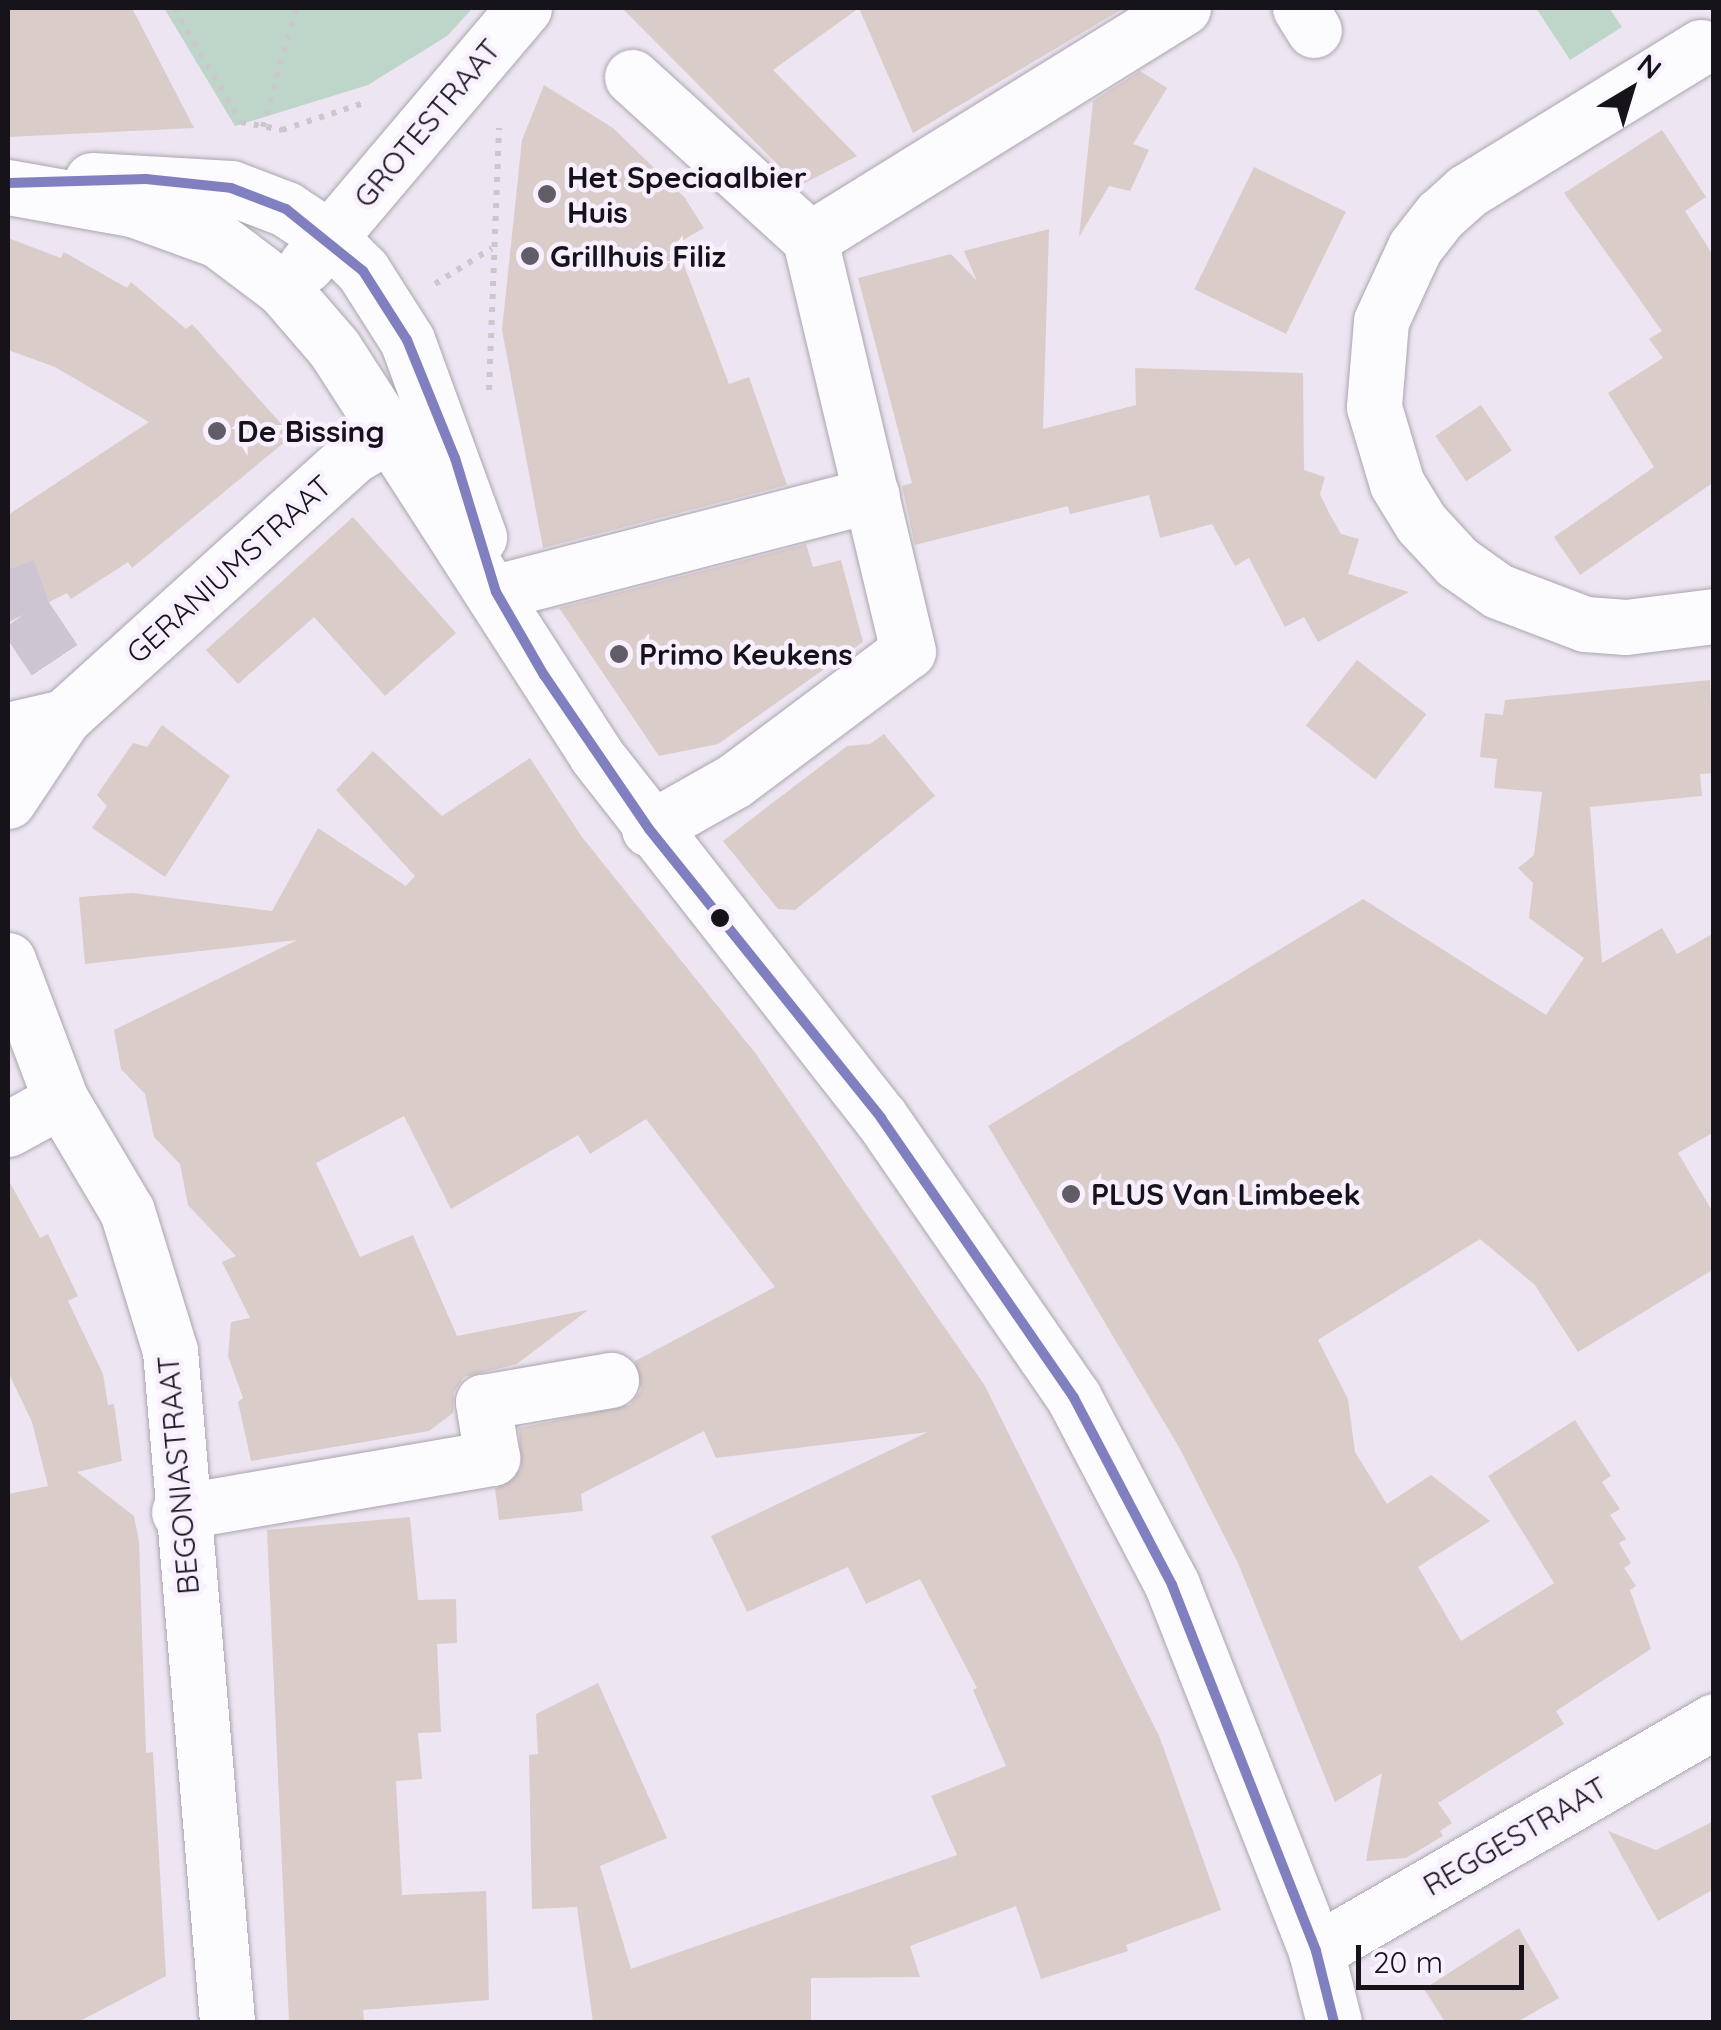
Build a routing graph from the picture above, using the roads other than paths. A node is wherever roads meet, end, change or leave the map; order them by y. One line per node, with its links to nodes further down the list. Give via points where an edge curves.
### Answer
1 (1183, 8): 7 (street)
2 (511, 22): 6 (street, GROTESTRAAT)
3 (1697, 40): 13 (street, via 1440,215 1415,246 1381,321 1374,407 1397,484 1422,523 1457,562 1498,590 1586,624 1626,627)
4 (632, 77): 7 (street)
5 (8, 185): 6 (street, via 146,178 232,188 286,209); 8 (street, via 132,209 218,240)
6 (330, 239): 8 (street, GROTESTRAAT); 10 (street, via 392,311)
7 (810, 239): 11 (street)
8 (283, 289): 9 (street, via 334,348)
9 (390, 435): 10 (street); 12 (street); 14 (street, GERANIUMSTRAAT, via 354,455)
10 (455, 458): 12 (street)
11 (872, 496): 12 (street); 17 (street, via 908,651 734,781)
12 (496, 592): 17 (street)
13 (1714, 616)
14 (64, 716): 15 (street, GERANIUMSTRAAT); 16 (street)
15 (8, 730)
16 (8, 801)
17 (648, 829): 24 (street, via 881,1118 1074,1398 1172,1584)
18 (8, 960): 19 (street, BEGONIASTRAAT)
19 (61, 1100): 20 (street); 22 (street, BEGONIASTRAAT, via 127,1211 170,1352)
20 (8, 1129)
21 (611, 1380): 22 (street, via 482,1402 492,1458)
22 (179, 1512): 25 (street, BEGONIASTRAAT)
23 (1714, 1722): 24 (street, REGGESTRAAT)
24 (1316, 1950): 26 (street)
25 (227, 2022)
26 (1334, 2022)

